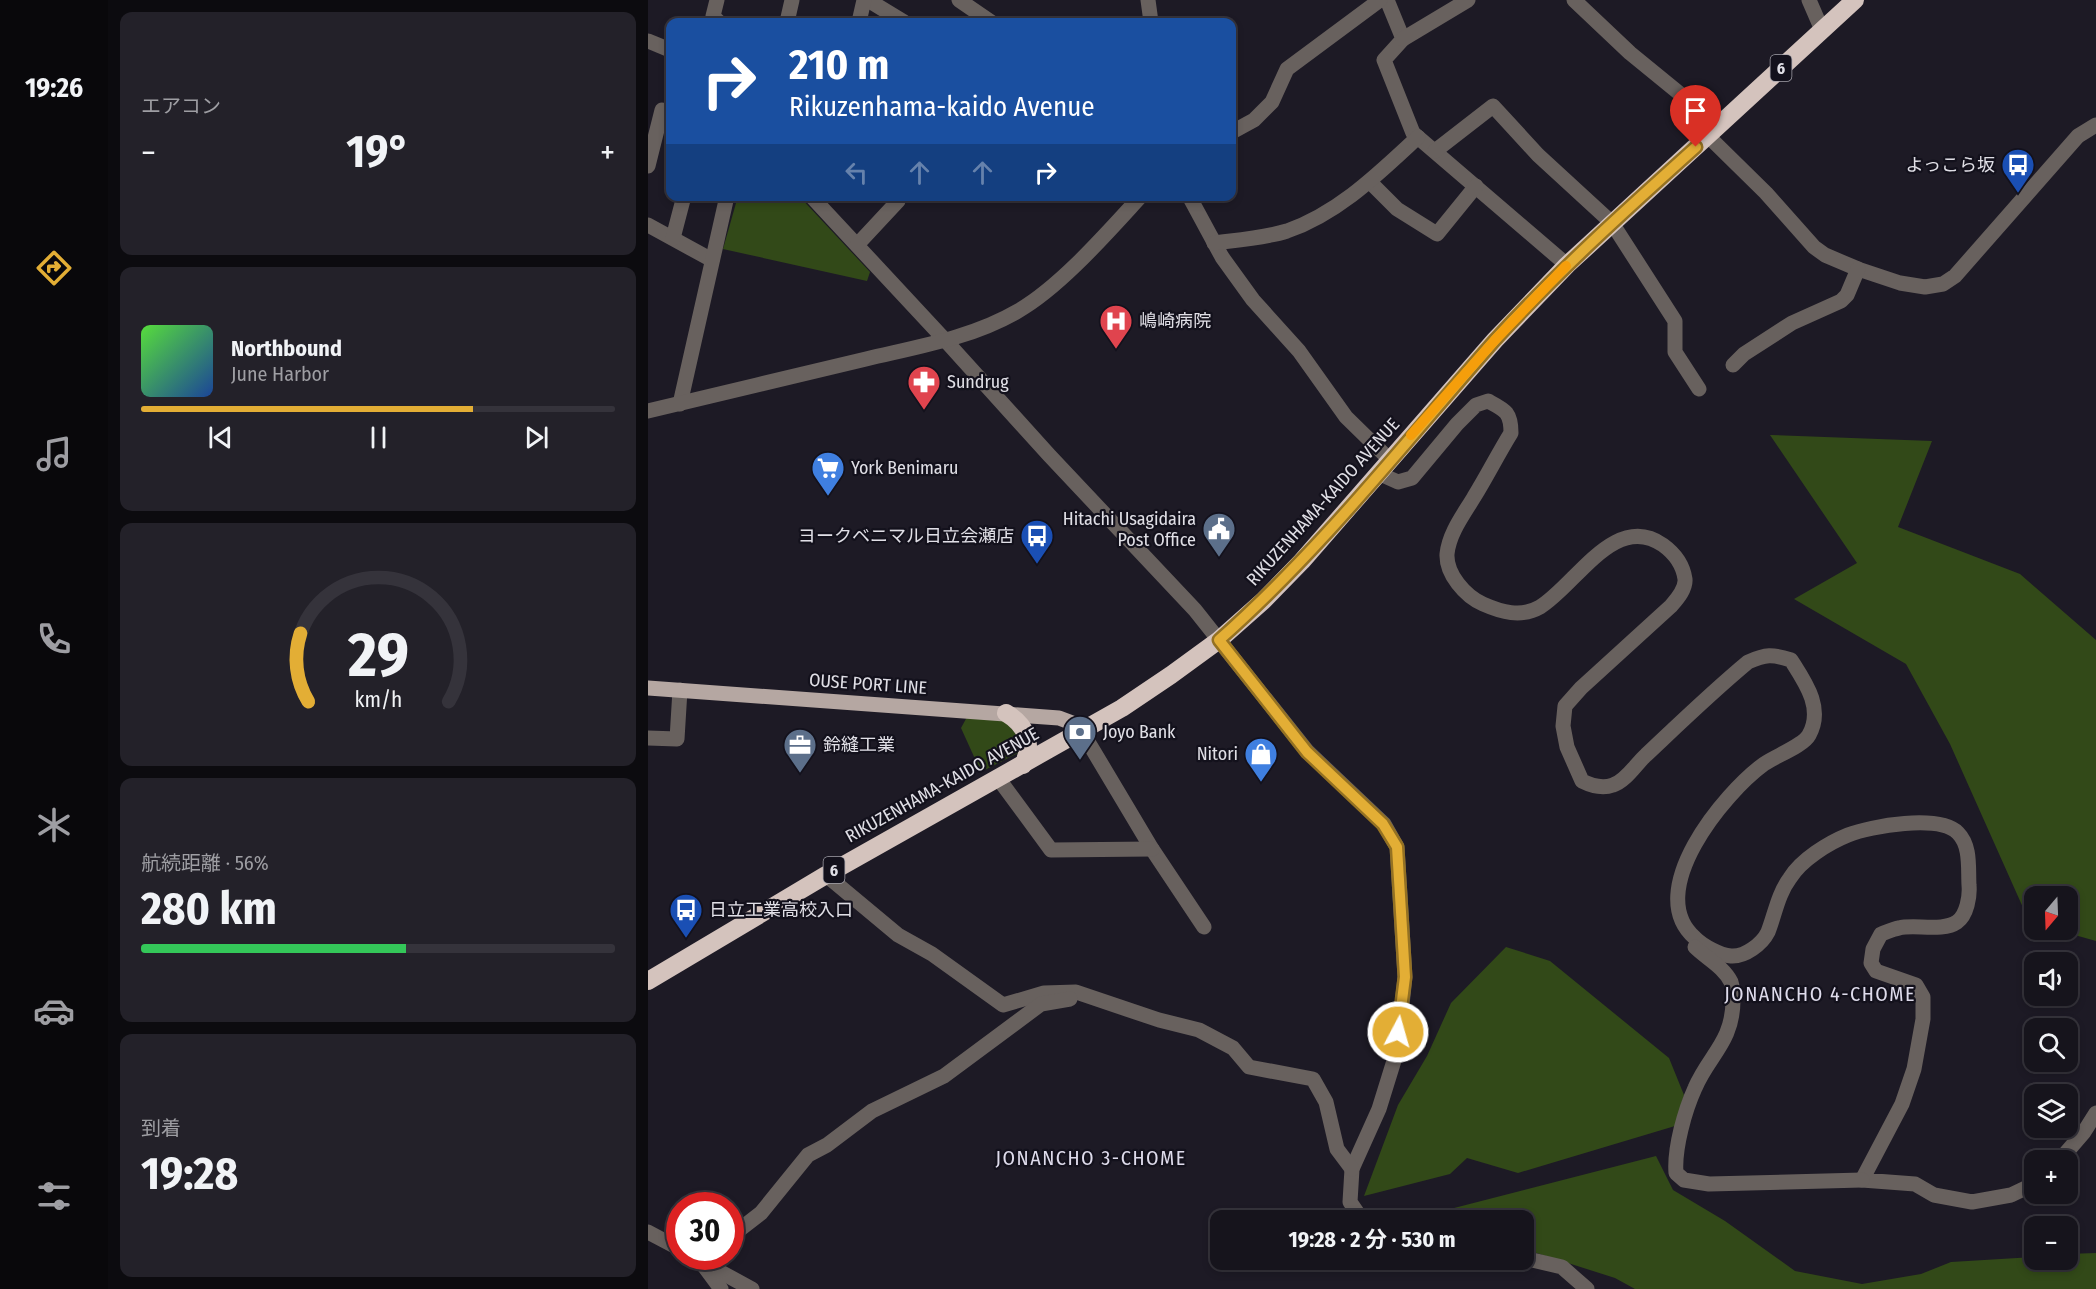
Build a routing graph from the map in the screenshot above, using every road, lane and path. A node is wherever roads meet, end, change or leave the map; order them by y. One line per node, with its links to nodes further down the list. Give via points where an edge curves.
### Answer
1 (717, 0): 12 (street)
2 (792, 0): 13 (street)
3 (866, 0): 14 (street); 15 (street)
4 (959, 0): 16 (street)
5 (1148, 0): 17 (street)
6 (1380, 0): 24 (street, via 1287,69 1272,102 1254,120)
7 (1387, 0): 19 (street)
8 (1468, 0): 19 (street)
9 (1574, 0): 25 (street, via 1679,93 1702,119)
10 (1809, 0): 18 (street)
11 (1855, 0): 18 (highway, RIKUZENHAMA-KAIDO AVENUE / 6)
12 (714, 18)
13 (788, 18)
14 (860, 18)
15 (897, 18)
16 (985, 18)
17 (1150, 18)
18 (1822, 30): 25 (highway, RIKUZENHAMA-KAIDO AVENUE / 6)
19 (1403, 39): 26 (street, via 1384,60 1413,133)
20 (648, 41): 21 (street)
21 (666, 48)
22 (666, 114): 28 (street, via 662,110)
23 (2096, 125): 44 (street, via 2078,136 1955,276 1943,284 1925,287 1900,283)
24 (1236, 130)
25 (1707, 136): 37 (highway, RIKUZENHAMA-KAIDO AVENUE / 6); 44 (street, via 1766,193 1814,248)
26 (1419, 137): 27 (street); 29 (street)
27 (1435, 151): 30 (street); 37 (street, via 1493,106 1538,155)
28 (648, 166)
29 (1370, 182): 30 (street, via 1397,209 1437,234); 40 (street, via 1314,220 1285,231)
30 (1476, 186): 43 (street)
31 (683, 201): 39 (street)
32 (726, 201): 42 (street)
33 (816, 201): 41 (street)
34 (898, 201): 41 (street)
35 (1137, 201): 45 (street, via 1037,298 995,323)
36 (1192, 201): 40 (street)
37 (1612, 224): 43 (highway, RIKUZENHAMA-KAIDO AVENUE / 6); 47 (street, via 1675,321 1675,352)
38 (648, 225): 39 (street)
39 (673, 238): 42 (street)
40 (1214, 243): 50 (street, via 1252,300 1299,351)
41 (857, 245): 45 (street)
42 (712, 260): 48 (street)
43 (1568, 265): 50 (highway, RIKUZENHAMA-KAIDO AVENUE / 6, via 1495,340)
44 (1858, 269): 46 (street, via 1841,302 1792,323)
45 (945, 340): 48 (street); 51 (street)
46 (1733, 365)
47 (1699, 389)
48 (680, 404): 49 (street)
49 (648, 411)
50 (1384, 466): 51 (highway, RIKUZENHAMA-KAIDO AVENUE / 6, via 1302,561); 61 (street, via 1398,482 1412,478 1476,405 1488,401 1505,410 1510,433 1452,536 1447,555 1451,572 1475,601 1505,612 1522,613 1540,606 1598,555 1632,535 1660,543 1680,564 1685,581 1671,606 1565,706 1567,747 1582,782 1602,787 1614,785 1748,662 1764,655 1791,660 1810,689 1814,705 1808,736 1737,786 1714,813 1686,863)
51 (1219, 640): 55 (highway, RIKUZENHAMA-KAIDO AVENUE / 6, via 1122,708); 67 (street, via 1307,752 1383,824 1397,847 1405,977 1396,1051 1379,1109)
52 (648, 688): 53 (main road, OUSE PORT LINE)
53 (680, 690): 54 (main road, OUSE PORT LINE); 56 (street, via 677,739)
54 (1006, 713): 55 (main road, OUSE PORT LINE, via 1059,718); 57 (highway, via 1023,727 1028,737)
55 (1081, 730): 57 (highway, RIKUZENHAMA-KAIDO AVENUE / 6); 59 (street)
56 (648, 738)
57 (1023, 765): 58 (highway, RIKUZENHAMA-KAIDO AVENUE / 6)
58 (998, 778): 59 (street, via 1051,850); 60 (highway, RIKUZENHAMA-KAIDO AVENUE / 6)
59 (1152, 849): 62 (street)
60 (826, 875): 63 (highway, RIKUZENHAMA-KAIDO AVENUE / 6); 64 (street, via 897,935 932,954 1003,1005 1044,993 1076,992)
61 (1678, 909): 68 (street, via 1676,918 1682,934 1731,982 1733,1014 1727,1033 1695,1087 1675,1157 1676,1173 1684,1180 1709,1184); 68 (street, via 1694,938 1731,956 1746,953 1767,934 1790,877 1816,852 1848,835 1889,824 1944,825 1958,832 1967,848 1969,890 1966,909 1957,922 1899,928 1881,934 1873,949 1871,963 1876,971 1916,985 1923,997 1923,1018 1914,1069 1902,1104)
62 (1204, 927)
63 (648, 981)
64 (1087, 996): 67 (street, via 1199,1030 1233,1048 1249,1067 1313,1079 1326,1102 1337,1149); 71 (street, via 1041,1004 944,1076 872,1111 808,1155 761,1213)
65 (2096, 1113): 66 (street)
66 (2068, 1150)
67 (1352, 1169): 70 (street, via 1350,1202)
68 (1862, 1180): 69 (street, via 1915,1184 1934,1195 1972,1202)
69 (2024, 1189)
70 (1355, 1210)
71 (744, 1226)
72 (650, 1236): 73 (street)
73 (666, 1243)
74 (1534, 1260): 79 (street, via 1562,1267)
75 (708, 1270): 77 (street)
76 (720, 1270): 78 (street)
77 (721, 1289)
78 (752, 1289)
79 (1587, 1289)

